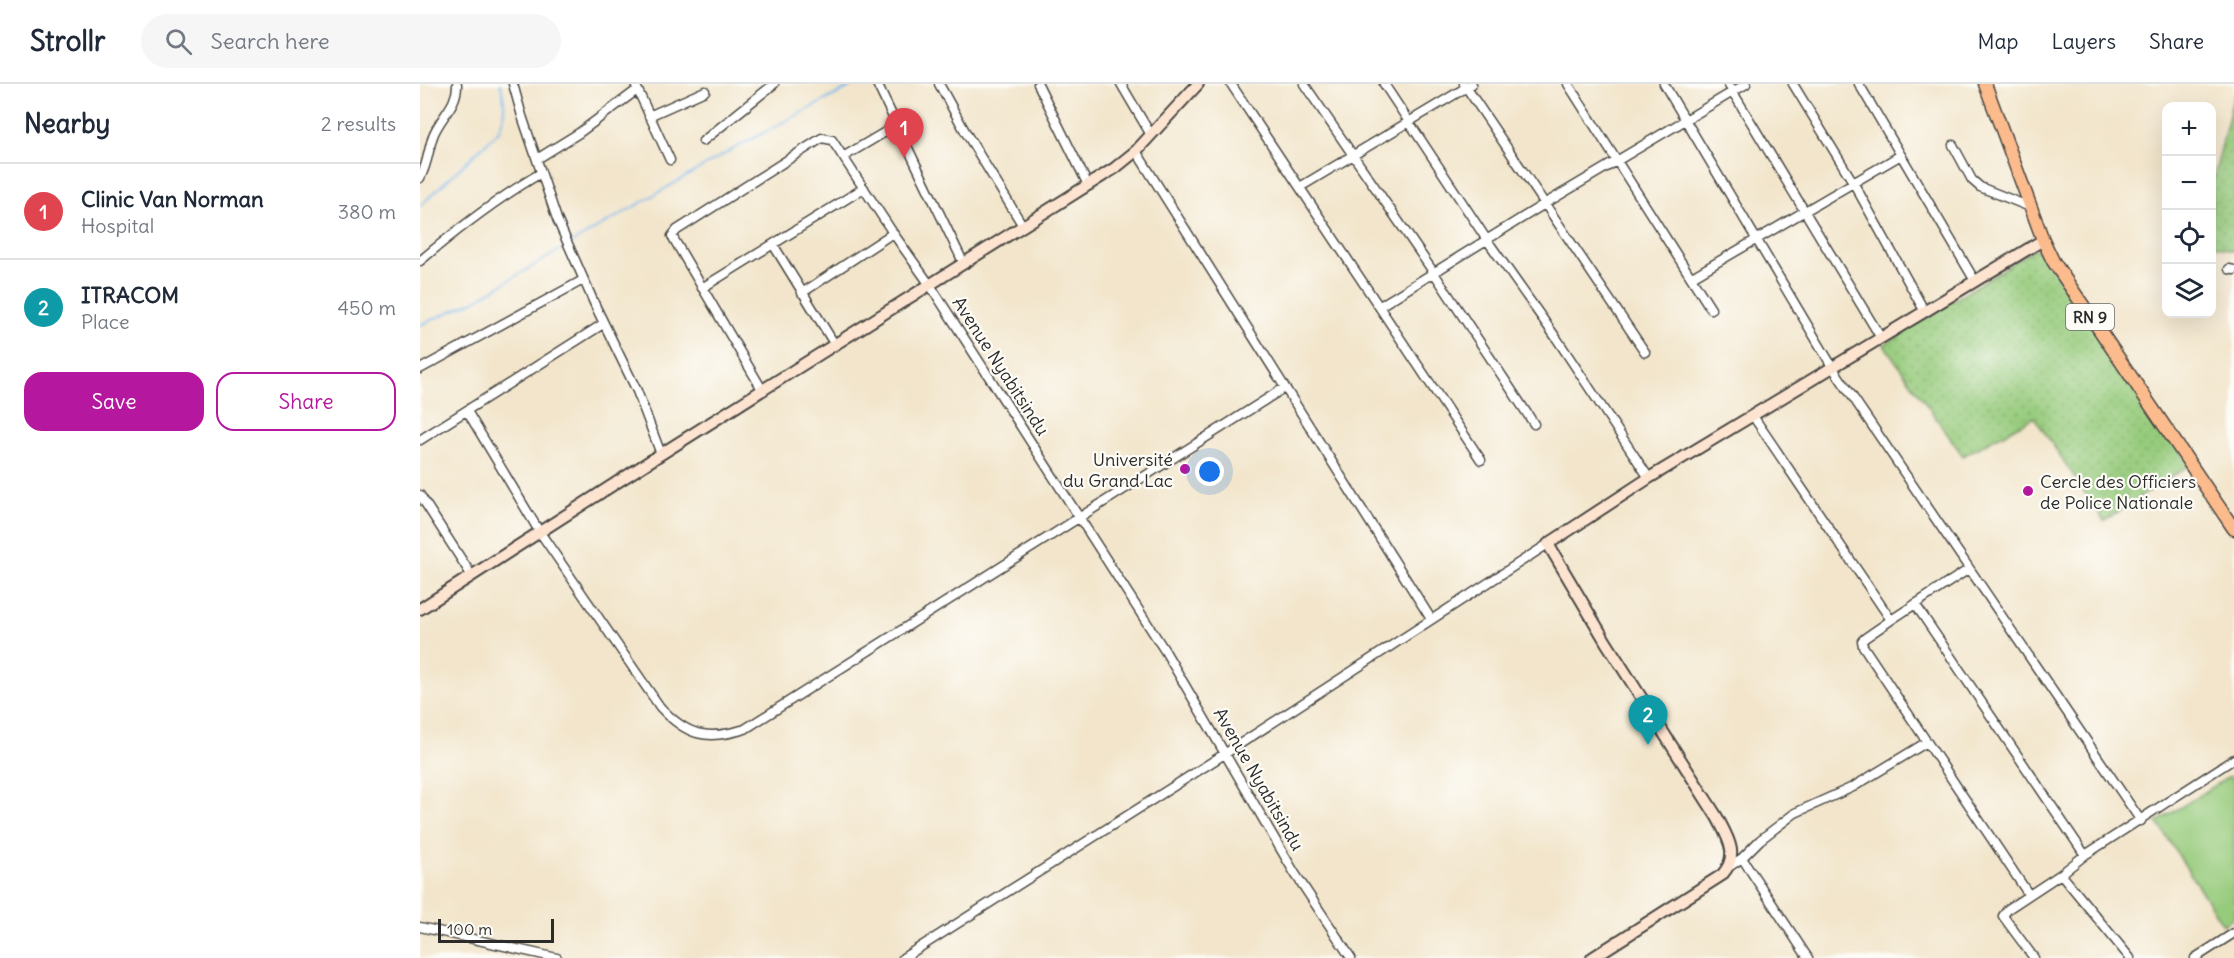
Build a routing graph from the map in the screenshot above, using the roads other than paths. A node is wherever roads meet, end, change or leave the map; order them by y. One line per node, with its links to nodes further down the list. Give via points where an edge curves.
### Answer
1 (457, 84): 37 (street, via 451,108 433,137)
2 (513, 84): 33 (street)
3 (774, 84): 27 (street)
4 (939, 84): 45 (street)
5 (1038, 84): 39 (street)
6 (1121, 84): 26 (street)
7 (1198, 84): 26 (street)
8 (1231, 84): 40 (street)
9 (1304, 84): 30 (street)
10 (1384, 84): 23 (street)
11 (1568, 84): 35 (street)
12 (1664, 84): 24 (street)
13 (1746, 84): 20 (street)
14 (1793, 84): 38 (street)
15 (1859, 84): 31 (street)
16 (1986, 84): 43 (main road, RN 9)
17 (1467, 85): 23 (street); 42 (street)
18 (877, 86): 25 (street)
19 (636, 87): 22 (street); 33 (street, via 579,134)
20 (1731, 88): 24 (street); 44 (street)
21 (705, 91): 22 (street)
22 (649, 116): 34 (street)
23 (1408, 120): 30 (street); 48 (street)
24 (1686, 120): 35 (street); 47 (street)
25 (897, 125): 32 (street); 52 (street)
26 (1151, 135): 29 (street)
27 (703, 141)
28 (1953, 146): 43 (street, via 1980,187)
29 (1136, 150): 39 (street); 69 (street)
30 (1352, 154): 40 (street); 53 (street)
31 (1901, 154): 38 (street); 56 (street)
32 (843, 157): 41 (street, Avenue Nyabitsindu); 58 (street, Avenue Nyabitsindu, via 832,140 822,138 677,230 673,240)
33 (537, 159): 36 (street)
34 (670, 160)
35 (1617, 161): 42 (street); 54 (street)
36 (542, 173): 51 (street, via 455,232); 55 (street)
37 (420, 178)
38 (1853, 182): 44 (street); 62 (street)
39 (1088, 185): 45 (street)
40 (1299, 187): 60 (street)
41 (864, 188): 46 (street, Avenue Nyabitsindu); 50 (street)
42 (1546, 203): 48 (street); 66 (street)
43 (2031, 207): 49 (main road, RN 9)
44 (1804, 211): 47 (street); 64 (street)
45 (1023, 226): 52 (street)
46 (893, 233): 57 (street, Avenue Nyabitsindu); 59 (street)
47 (1757, 239): 54 (street); 67 (street)
48 (1487, 240): 53 (street); 77 (street)
49 (2043, 240): 56 (street); 80 (main road, RN 9, via 2067,284)
50 (774, 246): 58 (street); 59 (street)
51 (420, 261)
52 (964, 264): 57 (street)
53 (1434, 273): 60 (street); 73 (street)
54 (1692, 277): 61 (street)
55 (583, 280): 63 (street); 68 (street)
56 (1975, 281): 62 (street)
57 (930, 285): 65 (street); 79 (street, Avenue Nyabitsindu)
58 (702, 288): 70 (street, Avenue Nyabitsindu)
59 (802, 293): 65 (street)
60 (1380, 306): 76 (street)
61 (1711, 309)
62 (1925, 312): 64 (street)
63 (603, 324): 71 (street); 75 (street, via 637,391)
64 (1881, 338): 67 (street)
65 (835, 345): 70 (street)
66 (1645, 352)
67 (1833, 368): 72 (street); 83 (street)
68 (420, 369)
69 (1284, 388): 79 (street); 87 (street)
70 (763, 391): 75 (street)
71 (467, 411): 74 (street); 81 (street)
72 (1753, 416): 77 (street); 88 (street)
73 (1534, 424)
74 (420, 440)
75 (661, 454): 81 (street)
76 (1481, 460)
77 (1649, 478): 82 (street)
78 (420, 495): 84 (street)
79 (1080, 519): 81 (street, via 745,729 716,736 683,729 660,707); 90 (street, Avenue Nyabitsindu)
80 (2234, 529)
81 (539, 531): 84 (street)
82 (1548, 544): 87 (street); 95 (street, via 1717,817 1731,847)
83 (1969, 569): 85 (street); 92 (street)
84 (472, 576): 86 (street)
85 (1915, 604): 88 (street); 93 (street)
86 (420, 609)
87 (1431, 619): 90 (street)
88 (1891, 620): 89 (street, via 1865,638 1863,646)
89 (1928, 742): 94 (street, via 1853,787 1795,813); 97 (street)
90 (1226, 753): 101 (street); 102 (street, Avenue Nyabitsindu, via 1294,872)
91 (2234, 759): 92 (street)
92 (2141, 821): 93 (street)
93 (2085, 855): 96 (street)
94 (1742, 858): 95 (street); 104 (street)
95 (1729, 867): 103 (street)
96 (2061, 874): 97 (street); 106 (street)
97 (2028, 895): 105 (street, via 2003,916)
98 (420, 927): 100 (street)
99 (2234, 933): 107 (street)
100 (557, 958)
101 (903, 958)
102 (1351, 958)
103 (1592, 958)
104 (1808, 958)
105 (2034, 958)
106 (2130, 958)
107 (2195, 958)

